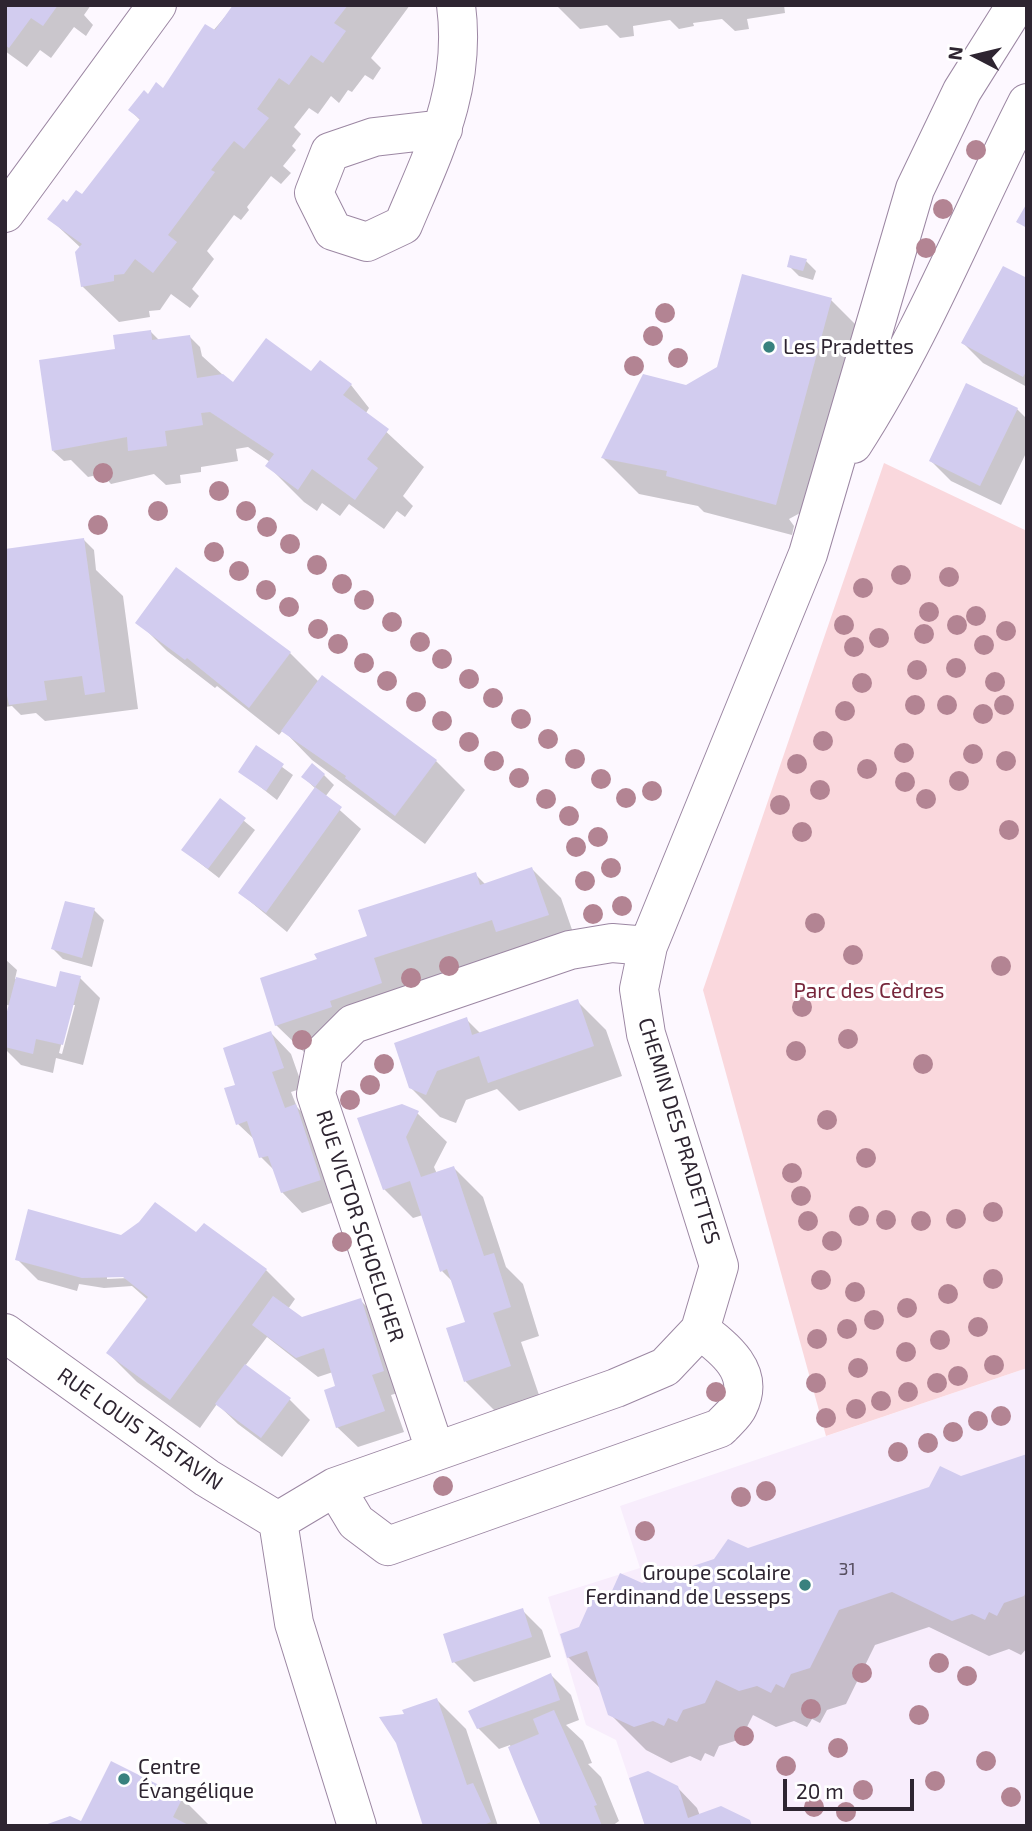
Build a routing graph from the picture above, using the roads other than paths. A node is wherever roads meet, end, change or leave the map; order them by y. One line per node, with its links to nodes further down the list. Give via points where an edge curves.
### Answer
1 (157, 5): 6 (street)
2 (456, 5): 5 (street, via 459,52)
3 (1016, 5): 7 (street, CHEMIN DES PRADETTES, via 962,91 915,189)
4 (1027, 103): 7 (street, CHEMIN DES PRADETTES, via 882,398)
5 (443, 129)
6 (5, 213)
7 (833, 476): 8 (street, CHEMIN DES PRADETTES, via 808,554)
8 (649, 946): 9 (street, CHEMIN DES PRADETTES, via 639,989 646,1034 719,1266); 11 (street, RUE VICTOR SCHOELCHER, via 612,943 570,950 353,1024 324,1053 316,1094)
9 (700, 1330): 11 (street, CHEMIN DES PRADETTES, via 665,1367); 12 (street, via 731,1353 743,1379 739,1406 720,1428 388,1546 356,1522)
10 (5, 1334): 13 (street, RUE LOUIS TASTAVIN, via 207,1478)
11 (435, 1450): 12 (street, CHEMIN DES PRADETTES)
12 (335, 1487): 13 (street, CHEMIN DES PRADETTES)
13 (278, 1521): 14 (street, via 294,1623)
14 (357, 1826)

